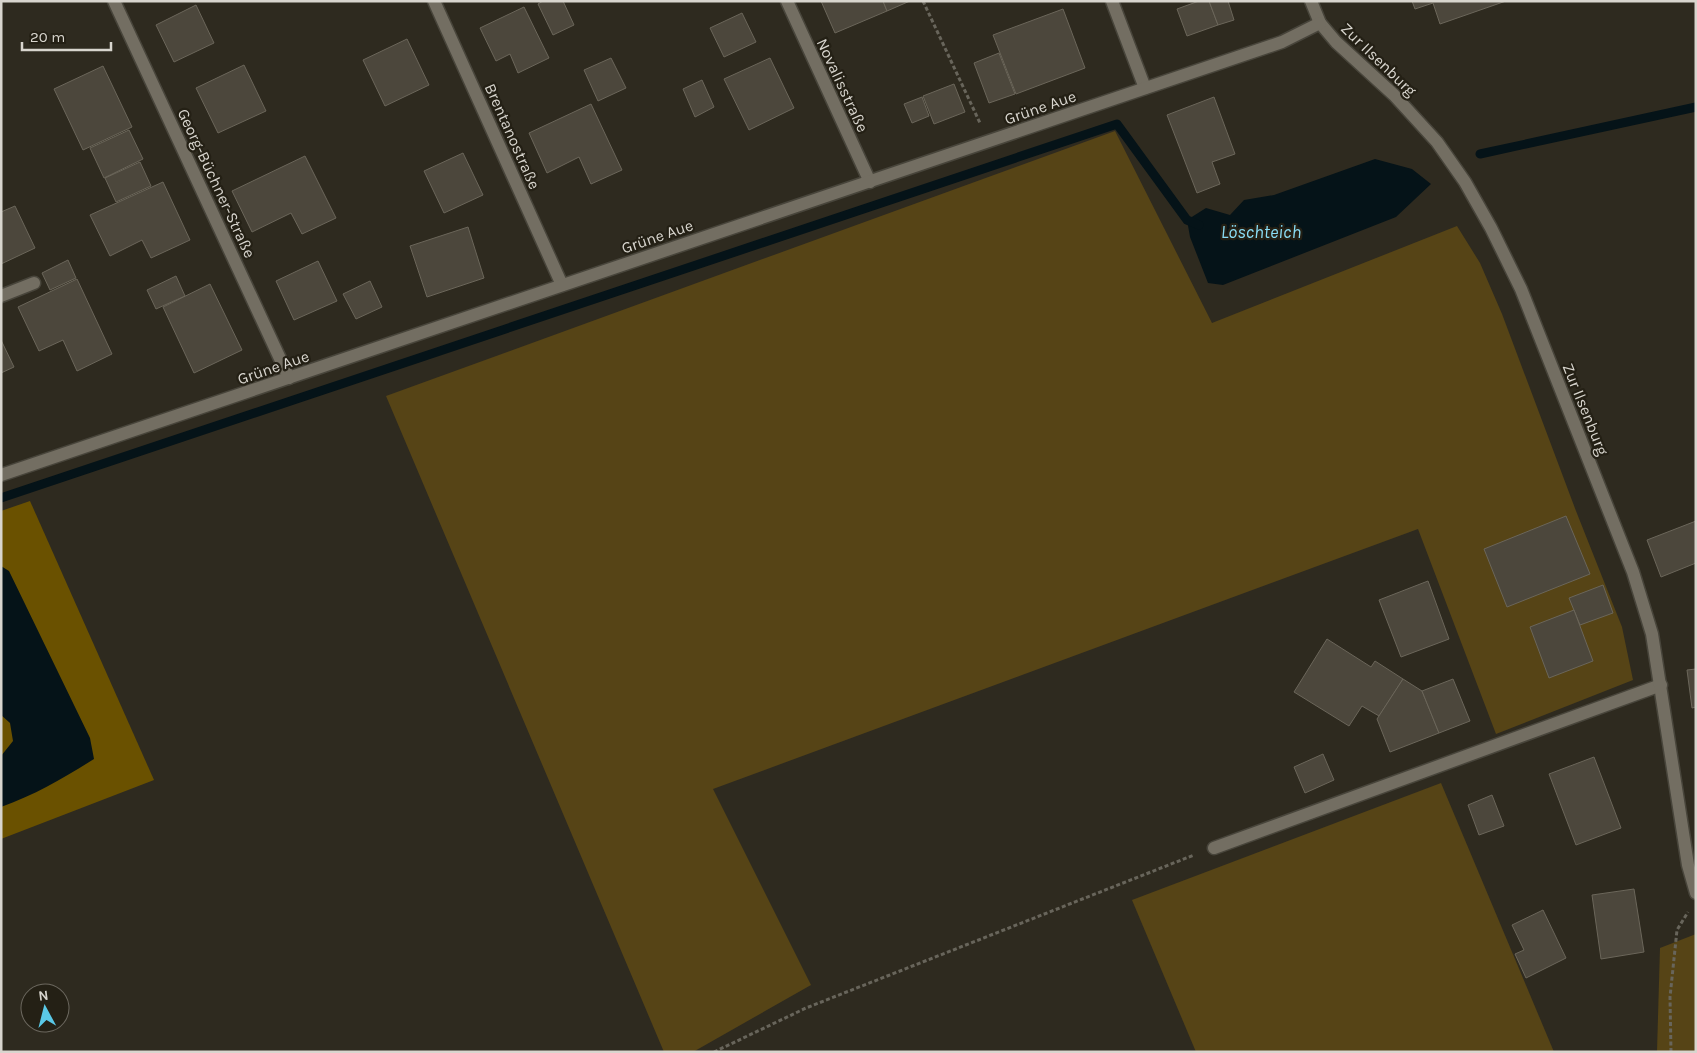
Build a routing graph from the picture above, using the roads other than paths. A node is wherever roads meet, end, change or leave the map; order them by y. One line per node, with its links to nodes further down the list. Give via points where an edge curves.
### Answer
1 (114, 1): 12 (street, Georg-Büchner-Straße)
2 (434, 1): 10 (street, Brentanostraße)
3 (787, 1): 8 (street, Novalisstraße)
4 (1112, 1): 7 (street)
5 (1311, 1): 6 (street, Zur Ilsenburg)
6 (1320, 23): 7 (street, Grüne Aue, via 1282,42); 14 (street, Zur Ilsenburg, via 1437,142 1491,228 1521,289 1633,572 1652,634)
7 (1146, 88): 8 (street, Grüne Aue)
8 (870, 182): 10 (street, Grüne Aue)
9 (34, 283): 11 (street)
10 (562, 285): 12 (street, Grüne Aue)
11 (1, 296)
12 (289, 378): 13 (street, Grüne Aue)
13 (1, 475)
14 (1661, 685): 15 (street); 16 (street, Zur Ilsenburg, via 1688,865)
15 (1214, 848)
16 (1696, 893)

